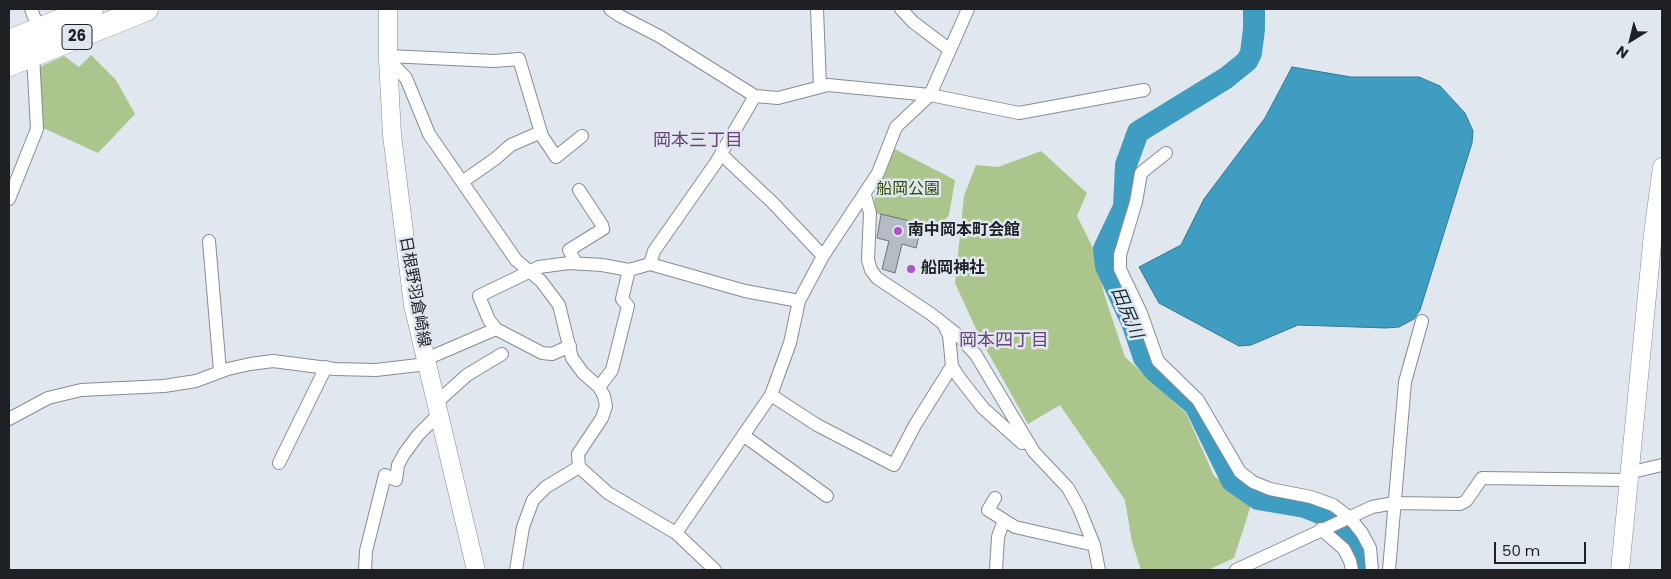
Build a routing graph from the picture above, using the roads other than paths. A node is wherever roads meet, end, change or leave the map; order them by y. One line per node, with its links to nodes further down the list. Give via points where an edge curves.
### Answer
1 (91, 9): 8 (highway, 26)
2 (146, 9): 11 (highway, 26)
3 (388, 9): 12 (main road, 日根野羽倉崎線)
4 (610, 9): 17 (street)
5 (817, 9): 14 (street)
6 (902, 9): 10 (street, via 913,22)
7 (968, 9): 10 (street)
8 (35, 19): 9 (highway, 26)
9 (9, 42)
10 (950, 50): 16 (street)
11 (33, 55): 13 (highway, 26); 26 (street, via 37,129)
12 (388, 58): 18 (street, via 519,59); 23 (street, via 406,78 428,134); 39 (main road, 日根野羽倉崎線, via 400,210 413,305)
13 (9, 64)
14 (820, 86): 16 (street); 17 (street, via 778,98)
15 (1144, 90): 16 (street, via 1019,113)
16 (930, 95): 25 (street, via 896,127 878,173)
17 (755, 96): 21 (street)
18 (541, 132): 19 (street, via 556,157); 23 (street, via 511,144 496,160)
19 (582, 136)
20 (1166, 153): 56 (street, via 1141,173 1120,254 1120,269 1141,313 1158,361 1198,400 1240,472 1270,490 1312,496)
21 (721, 154): 28 (street, via 773,202); 30 (street, via 654,251)
22 (1662, 167): 52 (main road)
23 (462, 182): 32 (street, via 516,260)
24 (579, 190): 29 (street, via 603,230 570,250)
25 (864, 195): 28 (street); 35 (street, via 870,213 868,260 871,270 877,278)
26 (9, 199)
27 (209, 241): 42 (street)
28 (823, 256): 33 (street)
29 (576, 263): 31 (street); 32 (street)
30 (650, 264): 31 (street); 33 (street, via 745,291)
31 (629, 270): 43 (street, via 622,299 628,306 612,370)
32 (529, 271): 36 (street, via 479,296); 37 (street, via 559,305)
33 (799, 301): 44 (street, via 790,343)
34 (1422, 320): 55 (street, via 1405,382)
35 (944, 324): 40 (street, via 949,335); 48 (street, via 976,355)
36 (496, 329): 37 (street, via 542,352 552,354); 39 (street)
37 (570, 346): 43 (street, via 572,358)
38 (502, 354): 45 (street, via 466,374)
39 (427, 362): 41 (street, via 376,370); 45 (main road, 日根野羽倉崎線)
40 (952, 366): 44 (street, via 894,464 817,425); 48 (street, via 983,408)
41 (326, 367): 42 (street, via 273,361); 49 (street)
42 (220, 371): 46 (street, via 196,381 164,386 81,390 48,398)
43 (599, 387): 51 (street, via 606,406 602,418 578,454)
44 (771, 395): 47 (street)
45 (438, 408): 61 (street, via 404,454 396,480 385,475 366,551); 62 (main road, 日根野羽倉崎線)
46 (9, 420)
47 (743, 435): 53 (street); 59 (street)
48 (1034, 452): 60 (street, via 1068,488)
49 (279, 463)
50 (1662, 466): 52 (street)
51 (579, 467): 59 (street, via 608,493); 63 (street, via 546,487 533,500 523,527)
52 (1628, 477): 55 (street, via 1482,478 1466,501 1460,504); 71 (main road)
53 (827, 496)
54 (995, 498): 57 (street, via 988,510)
55 (1394, 503): 56 (street); 70 (street)
56 (1349, 516): 58 (street); 69 (street, via 1370,548)
57 (1004, 520): 60 (street, via 1015,527); 65 (street, via 998,537)
58 (1321, 529): 67 (street); 68 (street, via 1344,549)
59 (676, 533): 64 (street)
60 (1094, 546): 66 (street)
61 (365, 570)
62 (476, 570)
63 (516, 570)
64 (715, 570)
65 (996, 570)
66 (1099, 570)
67 (1236, 570)
68 (1352, 570)
69 (1372, 570)
70 (1389, 570)
71 (1620, 570)

